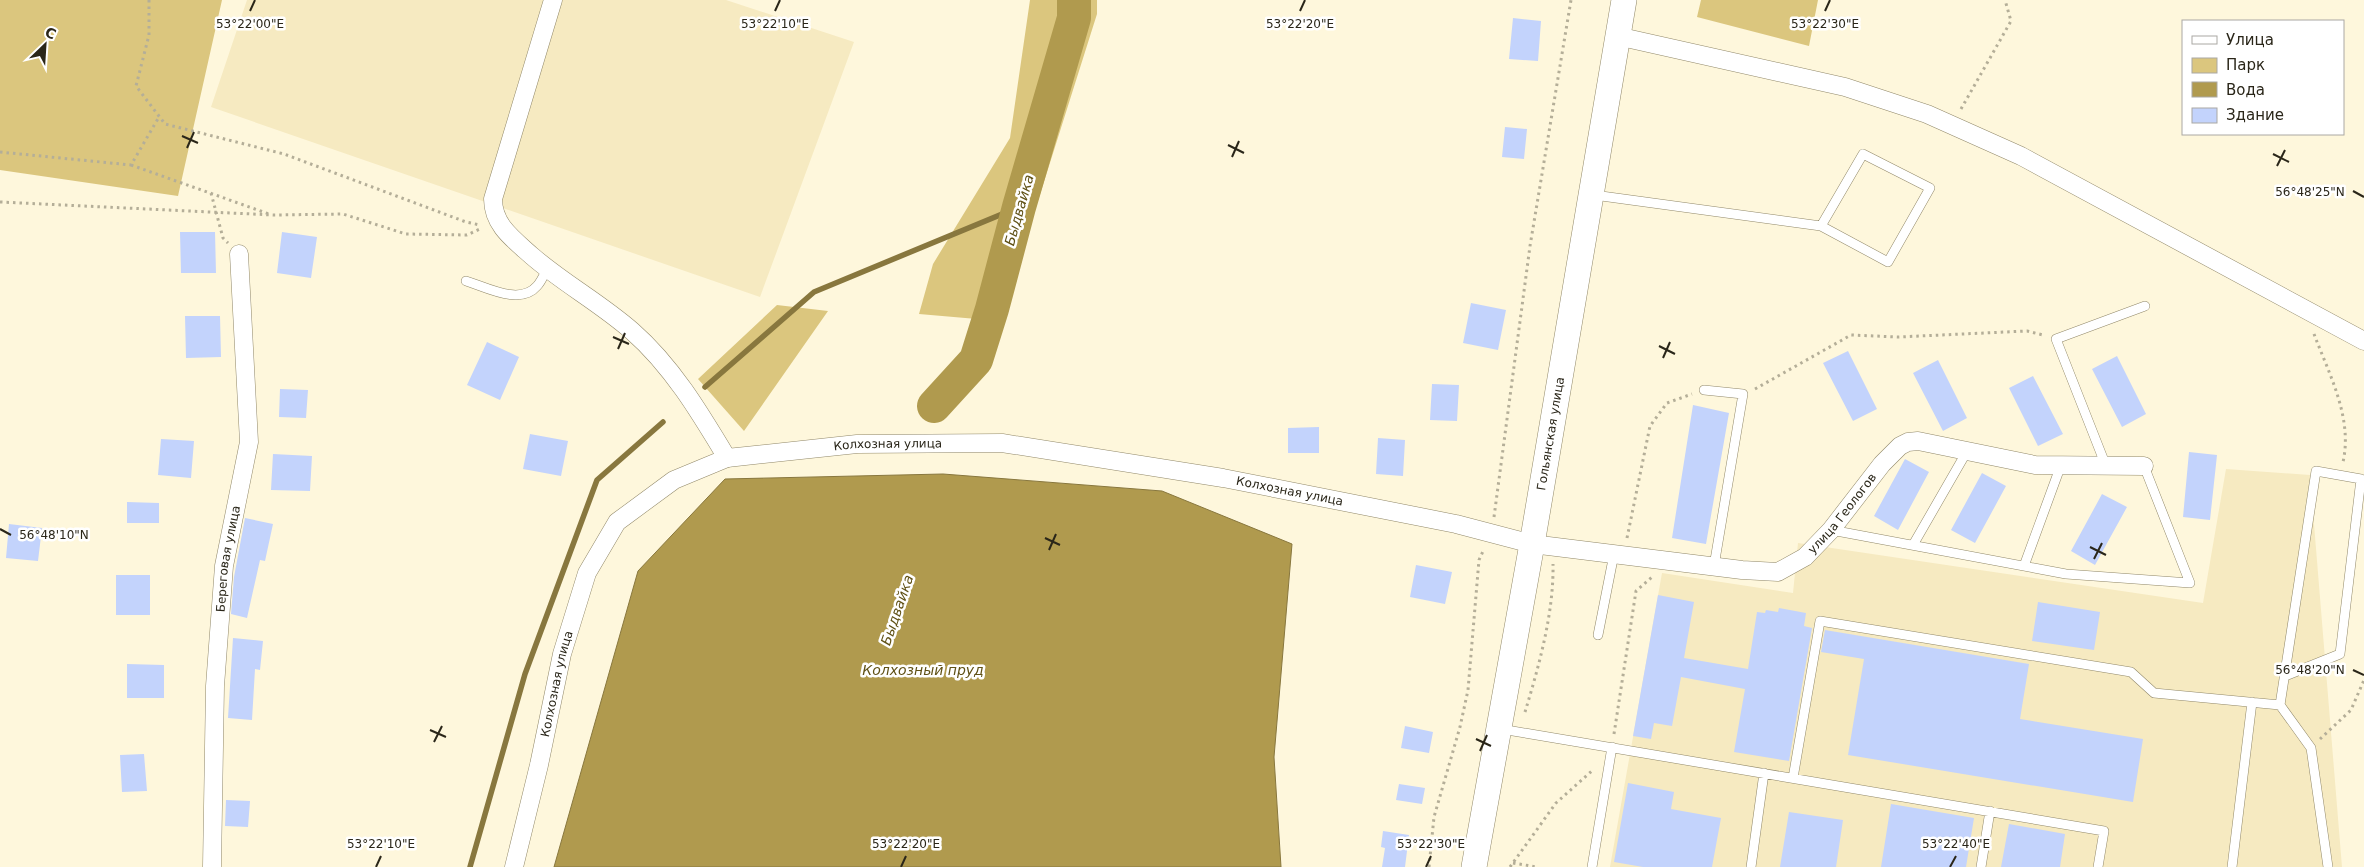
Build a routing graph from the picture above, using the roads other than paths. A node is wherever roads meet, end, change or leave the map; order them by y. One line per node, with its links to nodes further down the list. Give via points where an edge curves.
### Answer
1 (553, 0): 7 (street, via 493,199 499,223)
2 (1624, 0): 3 (main road, Гольянская улица)
3 (1617, 36): 4 (main road, Гольянская улица); 10 (street, via 1845,87 1927,114 2021,156)
4 (1591, 194): 5 (lane); 18 (main road, Гольянская улица)
5 (1822, 226): 5 (lane, via 1888,262 1930,188 1863,154)
6 (239, 254): 32 (street, Береговая улица, via 249,442 224,566 215,686)
7 (547, 269): 8 (lane, via 537,287 516,296); 13 (street, via 615,317 645,343 674,376)
8 (466, 281)
9 (2145, 306): 15 (lane, via 2056,339)
10 (2364, 341)
11 (1704, 390): 21 (lane, via 1743,394)
12 (1966, 452): 14 (street, улица Геологов, via 2035,465); 17 (street, улица Геологов, via 1918,441 1900,446); 19 (lane)
13 (728, 458): 18 (street, Колхозная улица, via 857,444 1002,443 1223,478 1456,524); 33 (street, Колхозная улица, via 674,480 617,522 587,573 562,654)
14 (2061, 466): 15 (street, улица Геологов); 22 (lane)
15 (2106, 466): 16 (street, улица Геологов)
16 (2144, 466): 22 (lane, via 2190,583 2066,574)
17 (1831, 530): 19 (lane); 21 (street, улица Геологов, via 1805,557 1778,572)
18 (1543, 545): 20 (street, улица Геологов); 27 (main road, Гольянская улица)
19 (1913, 546): 22 (lane)
20 (1619, 554): 21 (street, улица Геологов); 23 (lane)
21 (1714, 566)
22 (2024, 566)
23 (1598, 636)
24 (2285, 676): 24 (lane, via 2316,471 2361,479 2340,654); 26 (lane)
25 (2252, 702): 26 (lane); 30 (lane, via 2154,693 2131,672 1820,621); 39 (lane)
26 (2280, 705): 40 (lane, via 2311,748)
27 (1509, 730): 28 (lane); 34 (main road, Гольянская улица)
28 (1612, 747): 29 (lane); 35 (lane)
29 (1764, 773): 30 (lane); 36 (lane)
30 (1793, 778): 31 (lane)
31 (1990, 811): 37 (lane); 38 (lane, via 2104,830)
32 (212, 867)
33 (514, 867)
34 (1474, 867)
35 (1592, 867)
36 (1751, 867)
37 (1981, 867)
38 (2098, 867)
39 (2232, 867)
40 (2328, 867)

